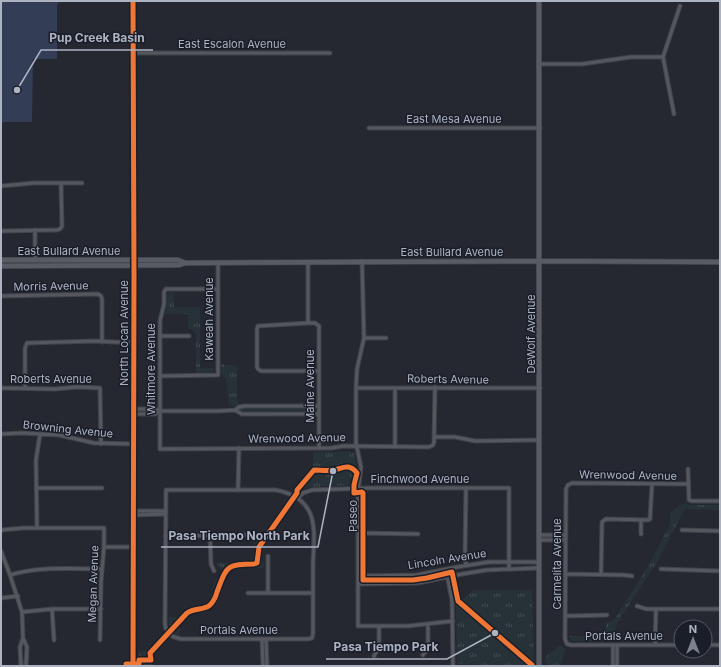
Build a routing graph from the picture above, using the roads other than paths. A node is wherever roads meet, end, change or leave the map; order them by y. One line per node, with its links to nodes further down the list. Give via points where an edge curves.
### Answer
1 (133, 1): 4 (street, North Locan Avenue)
2 (540, 1): 7 (street, DeWolf Avenue)
3 (680, 6): 6 (street)
4 (133, 53): 5 (street, East Escalon Avenue); 20 (street, North Locan Avenue)
5 (330, 53)
6 (663, 57): 7 (street, via 631,57 582,64); 8 (street)
7 (540, 64): 10 (street, DeWolf Avenue)
8 (674, 114)
9 (369, 128): 10 (street, East Mesa Avenue)
10 (540, 128): 19 (street, DeWolf Avenue)
11 (61, 183): 12 (street); 13 (street); 15 (street, via 62,226 57,230)
12 (82, 183)
13 (1, 186)
14 (1, 230): 15 (street)
15 (35, 230): 16 (street)
16 (35, 259): 17 (street, East Bullard Avenue); 20 (street, East Bullard Avenue)
17 (1, 260)
18 (362, 261): 19 (street, East Bullard Avenue); 22 (street, East Bullard Avenue); 30 (street)
19 (540, 261): 23 (street, East Bullard Avenue); 41 (street, DeWolf Avenue)
20 (134, 262): 21 (street, East Bullard Avenue, via 179,265); 24 (street, East Bullard Avenue); 33 (street, North Locan Avenue)
21 (218, 262): 22 (street, East Bullard Avenue); 25 (street, Kaweah Avenue)
22 (308, 262): 27 (street)
23 (720, 262)
24 (1, 266)
25 (218, 289): 28 (street, Whitmore Avenue, via 165,290); 35 (street, Kaweah Avenue, via 218,376)
26 (1, 296): 32 (street, Morris Avenue, via 98,294 101,296)
27 (308, 323): 34 (street, Maine Avenue, via 319,326); 34 (street, via 258,326 256,367 261,371)
28 (160, 336): 29 (street); 35 (street, Whitmore Avenue)
29 (189, 336)
30 (364, 338): 31 (street); 38 (street, via 357,369)
31 (386, 338)
32 (102, 342): 33 (street); 37 (street, via 27,343)
33 (134, 343): 44 (street, North Locan Avenue)
34 (319, 371): 42 (street, Maine Avenue)
35 (160, 376): 45 (street, Whitmore Avenue)
36 (1, 388): 37 (street, Roberts Avenue)
37 (25, 388): 51 (street, Roberts Avenue, via 100,388)
38 (356, 388): 39 (street, Roberts Avenue); 53 (street)
39 (395, 388): 40 (street, Roberts Avenue); 54 (street)
40 (435, 388): 41 (street, Roberts Avenue); 49 (street)
41 (540, 388): 50 (street, DeWolf Avenue)
42 (319, 406): 43 (street, via 245,406); 46 (street, Maine Avenue)
43 (235, 410): 45 (street); 46 (street, via 242,414)
44 (134, 411): 45 (street, via 155,414); 52 (street, North Locan Avenue)
45 (160, 412): 57 (street, Whitmore Avenue)
46 (319, 414): 56 (street, Maine Avenue)
47 (1, 434): 48 (street, Browning Avenue)
48 (40, 434): 51 (street, Browning Avenue, via 59,435); 62 (street, via 36,460)
49 (434, 437): 50 (street, via 455,437 475,441); 54 (street, Wrenwood Avenue, via 433,444 429,447)
50 (539, 440): 83 (street, DeWolf Avenue)
51 (101, 444): 52 (street, Browning Avenue)
52 (134, 444): 69 (street, North Locan Avenue)
53 (356, 446): 54 (street, Wrenwood Avenue); 56 (street, Wrenwood Avenue); 64 (street, via 361,467)
54 (395, 446)
55 (239, 448): 56 (street, Wrenwood Avenue); 57 (street, Wrenwood Avenue); 66 (street)
56 (319, 448)
57 (160, 449)
58 (688, 469): 60 (street)
59 (652, 484): 60 (street, Wrenwood Avenue); 61 (street, Wrenwood Avenue); 71 (street, via 650,519)
60 (688, 484): 68 (street, via 689,500)
61 (568, 485): 82 (street, Carmelita Avenue)
62 (36, 488): 63 (street); 72 (street)
63 (102, 488)
64 (358, 488): 65 (street, Finchwood Avenue); 67 (street, Finchwood Avenue, via 309,491); 76 (street)
65 (466, 488): 89 (street, Finchwood Avenue, via 509,488); 91 (street)
66 (238, 490): 67 (street, via 276,490); 70 (street, via 166,490)
67 (298, 498): 107 (street, via 310,512 312,521)
68 (720, 501)
69 (133, 513): 70 (street); 86 (street, North Locan Avenue)
70 (165, 513): 81 (street)
71 (641, 520): 78 (street); 100 (street, via 603,520)
72 (37, 528): 73 (street); 85 (street, Megan Avenue, via 104,528)
73 (1, 530)
74 (682, 530): 75 (street)
75 (720, 531)
76 (358, 534): 77 (street); 102 (street)
77 (418, 534)
78 (641, 534)
79 (210, 535): 80 (street); 81 (street); 97 (street, via 211,564)
80 (246, 535)
81 (165, 536): 123 (street, Portals Avenue, via 165,624 168,633 181,640)
82 (566, 536): 83 (street); 84 (street, Carmelita Avenue)
83 (539, 537): 84 (street); 90 (street, DeWolf Avenue)
84 (566, 540): 99 (street, Carmelita Avenue)
85 (104, 547): 86 (street); 93 (street, Megan Avenue)
86 (133, 547): 135 (street, North Locan Avenue)
87 (2, 554): 101 (street)
88 (268, 556): 106 (street)
89 (508, 562): 90 (street, Lincoln Avenue); 91 (street, Lincoln Avenue); 94 (street)
90 (539, 562): 92 (street, DeWolf Avenue)
91 (466, 565): 96 (street, Lincoln Avenue)
92 (539, 568): 94 (street, Lincoln Avenue); 139 (street, DeWolf Avenue)
93 (102, 569): 101 (street, via 40,569); 113 (street, Megan Avenue)
94 (508, 569): 104 (street, Lincoln Avenue)
95 (661, 569): 98 (street)
96 (446, 570): 102 (street, Lincoln Avenue, via 417,576); 104 (street)
97 (214, 571)
98 (720, 571)
99 (565, 574): 100 (street); 118 (street, Carmelita Avenue)
100 (601, 574): 103 (street)
101 (10, 575): 109 (street)
102 (358, 576): 105 (street)
103 (632, 576)
104 (448, 577): 105 (street, Lincoln Avenue, via 407,584); 119 (street)
105 (358, 584): 121 (street, via 358,626)
106 (268, 592): 107 (street); 108 (street)
107 (313, 592): 123 (street, Portals Avenue, via 312,638)
108 (248, 593)
109 (18, 596): 110 (street); 116 (street)
110 (1, 598)
111 (637, 606): 114 (street)
112 (52, 609): 113 (street); 116 (street); 124 (street)
113 (101, 609): 125 (street, Megan Avenue)
114 (656, 609): 115 (street); 129 (street)
115 (720, 609)
116 (22, 612): 122 (street)
117 (608, 615): 118 (street)
118 (565, 616): 126 (street, Carmelita Avenue)
119 (453, 621): 120 (street); 138 (street)
120 (428, 625): 121 (street); 131 (street, via 428,648)
121 (379, 626): 132 (street, via 379,646)
122 (23, 638): 133 (street, via 20,647); 134 (street, via 26,646)
123 (264, 639): 136 (street); 137 (street)
124 (54, 640)
125 (100, 640)
126 (567, 644): 127 (street, Portals Avenue)
127 (613, 646): 128 (street, Portals Avenue); 140 (street)
128 (617, 646): 129 (street, Portals Avenue); 141 (street)
129 (655, 646): 130 (street, Portals Avenue)
130 (673, 646)
131 (423, 655)
132 (374, 656)
133 (21, 666)
134 (26, 666)
135 (133, 666)
136 (263, 666)
137 (267, 666)
138 (453, 666)
139 (538, 666)
140 (613, 666)
141 (617, 666)

